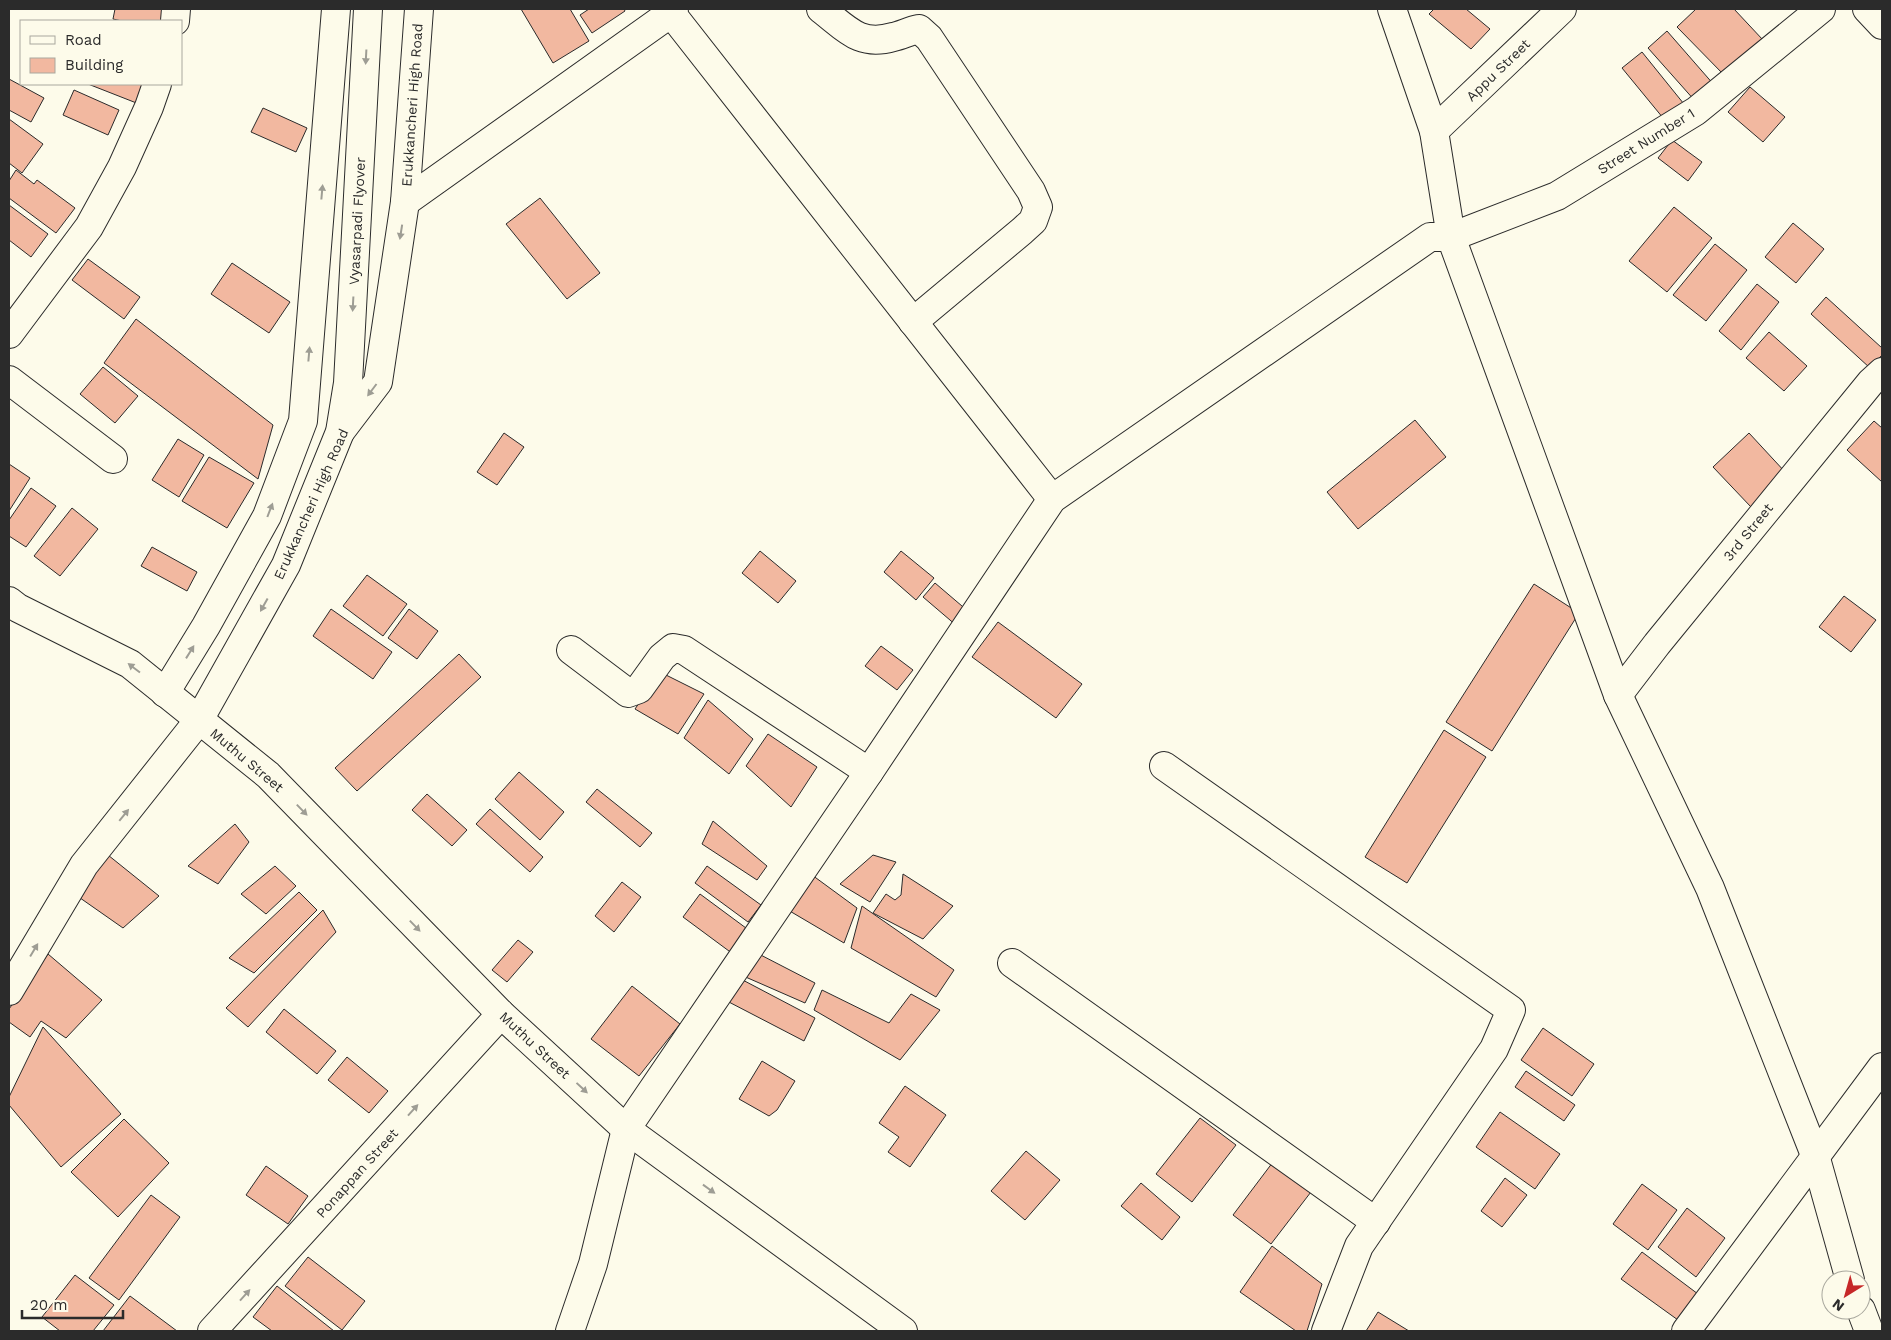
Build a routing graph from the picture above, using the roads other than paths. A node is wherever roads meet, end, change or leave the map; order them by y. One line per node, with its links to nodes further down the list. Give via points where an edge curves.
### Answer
1 (336, 9): 24 (street, one-way to 1, via 268,516 303,421)
2 (368, 9): 19 (street, Vyasarpadi Flyover, one-way to 19, via 348,383)
3 (419, 9): 13 (street, Erukkancheri High Road)
4 (821, 9): 15 (street, via 858,37 875,41 919,29 929,38 1031,191 1038,207 1033,221)
5 (1392, 9): 12 (street)
6 (1562, 9): 12 (street, Appu Street)
7 (1820, 9): 14 (street, Street Number 1, via 1696,111 1557,196)
8 (1867, 9): 10 (street)
9 (672, 11): 13 (street); 15 (street)
10 (1882, 26)
11 (157, 85): 16 (street, via 122,167 89,226)
12 (1434, 131): 14 (street)
13 (405, 202): 19 (street, Erukkancheri High Road, one-way to 19, via 378,382)
14 (1451, 237): 21 (street, Street Number 1, via 1430,238); 25 (street)
15 (913, 322): 21 (street)
16 (9, 334)
17 (1882, 372): 25 (street, 3rd Street)
18 (9, 380): 20 (street)
19 (340, 432): 26 (street, Erukkancheri High Road, one-way to 26, via 286,565)
20 (113, 459)
21 (1052, 499): 28 (street)
22 (12, 610): 24 (street, Muthu Street, one-way to 22, via 130,664)
23 (571, 650): 28 (street, via 628,693 639,689 662,657 673,648 684,650)
24 (165, 693): 26 (street, Muthu Street)
25 (1618, 695): 34 (street, via 1710,888)
26 (199, 720): 30 (street, Erukkancheri High Road, one-way to 26, via 84,864); 31 (street, Muthu Street, one-way to 31, via 268,775)
27 (1164, 766): 35 (street, via 1511,1010 1494,1049)
28 (869, 772): 33 (street)
29 (1012, 963): 35 (street)
30 (9, 991)
31 (501, 1014): 33 (street, Muthu Street, one-way to 33); 37 (street, Ponappan Street, one-way to 31)
32 (1882, 1067): 34 (street)
33 (626, 1129): 38 (street, via 593,1264); 39 (street, Muthu Street, one-way to 39)
34 (1815, 1155): 36 (street); 41 (street)
35 (1376, 1222): 40 (street, via 1359,1246)
36 (1847, 1270)
37 (212, 1331)
38 (570, 1331)
39 (903, 1331)
40 (1326, 1331)
41 (1686, 1331)

